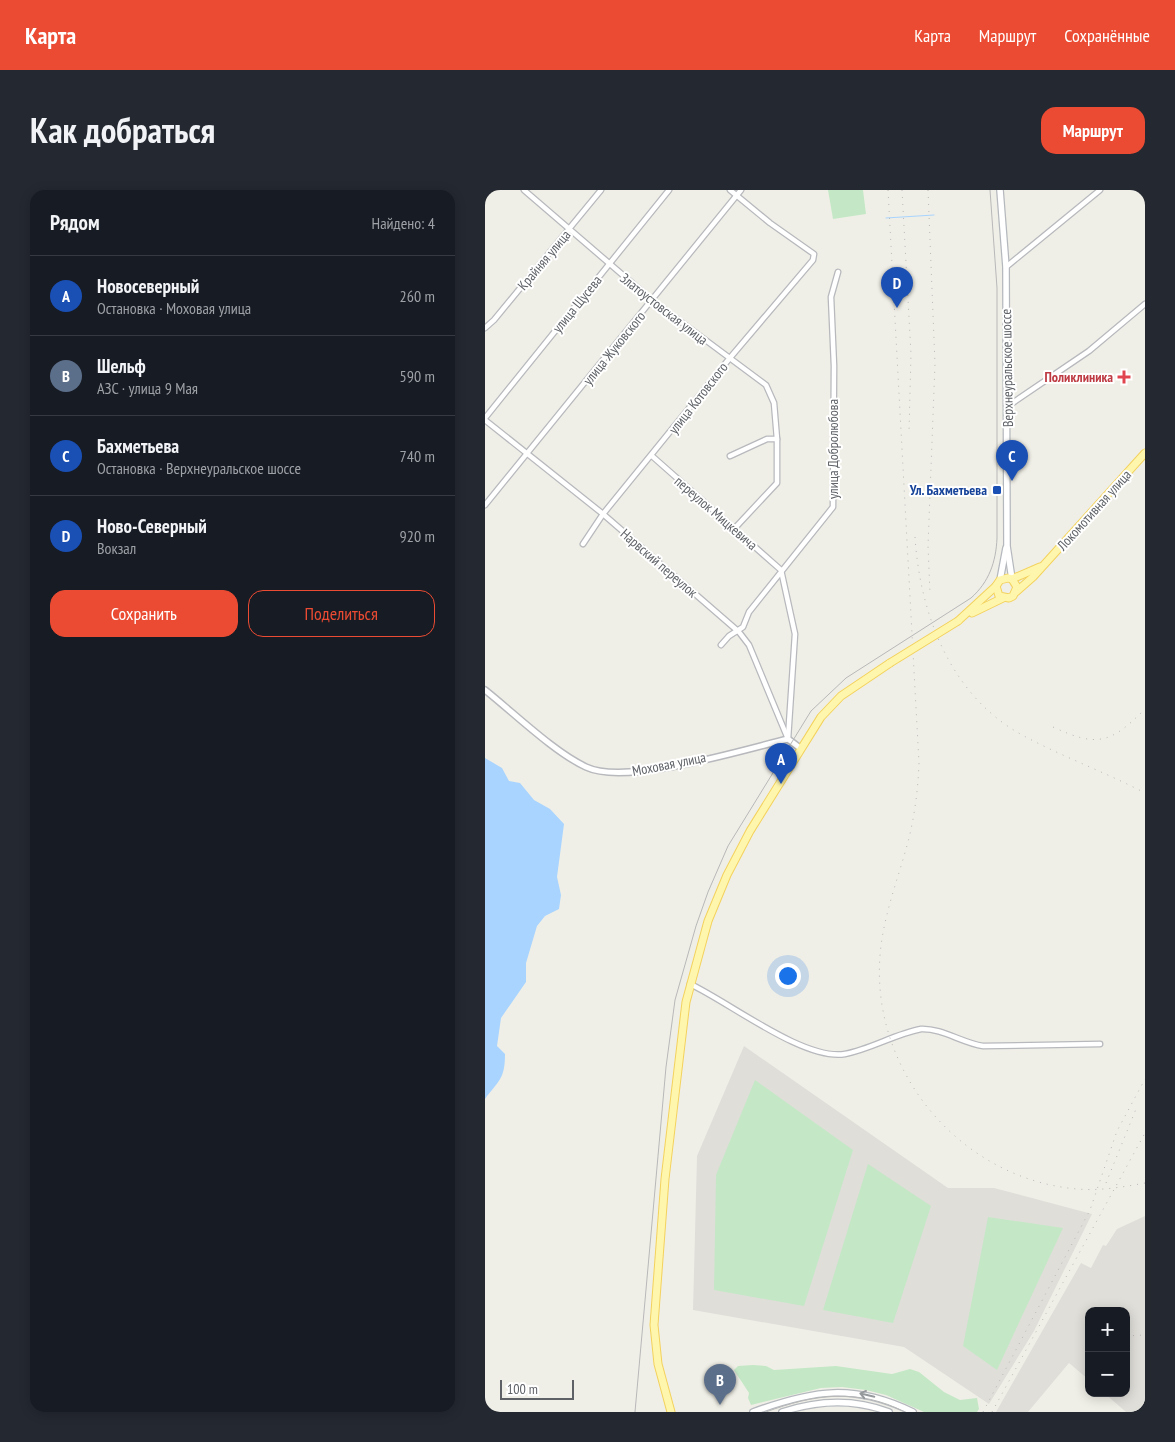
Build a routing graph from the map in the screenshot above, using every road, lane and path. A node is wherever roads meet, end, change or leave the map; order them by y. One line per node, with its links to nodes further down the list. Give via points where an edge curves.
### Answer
1 (525, 190): 9 (street, Златоустовская улица)
2 (601, 190): 9 (street, Крайняя улица)
3 (669, 190): 10 (street, улица Щусева)
4 (730, 190): 8 (street)
5 (741, 190): 8 (street, улица Жуковского)
6 (1000, 190): 11 (main road, Верхнеуральское шоссе)
7 (1100, 190): 11 (street)
8 (737, 196): 13 (street, улица Жуковского); 16 (street, улица Котовского, via 814,254 813,260)
9 (571, 228): 10 (street, Златоустовская улица); 15 (street, Крайняя улица)
10 (609, 265): 13 (street, Златоустовская улица); 18 (street, улица Щусева)
11 (1006, 267): 17 (main road, Верхнеуральское шоссе)
12 (838, 272): 30 (street, улица Добролюбова, via 831,297 833,507)
13 (653, 301): 16 (street, Златоустовская улица); 21 (street, улица Жуковского)
14 (1145, 304): 17 (street, via 1089,351)
15 (485, 328)
16 (729, 359): 19 (street, Златоустовская улица, via 766,385 774,403); 22 (street, улица Котовского)
17 (1008, 406): 28 (main road, Верхнеуральское шоссе)
18 (485, 419): 21 (street, Нарвский переулок)
19 (777, 439): 23 (street, via 767,439); 26 (street, Златоустовская улица, via 777,483)
20 (1145, 453): 29 (main road, Локомотивная улица)
21 (527, 454): 24 (street, улица Жуковского); 25 (street, Нарвский переулок)
22 (651, 456): 25 (street, улица Котовского); 26 (street, переулок Мицкевича)
23 (730, 456)
24 (485, 505)
25 (603, 514): 27 (street, улица Котовского); 36 (street, Нарвский переулок)
26 (734, 529): 30 (street, переулок Мицкевича)
27 (583, 544)
28 (1007, 546): 31 (main road); 32 (main road)
29 (1042, 566): 31 (main road); 33 (main road, Локомотивная улица)
30 (781, 570): 36 (street, улица Добролюбова, via 749,612); 39 (street, via 795,634)
31 (1012, 579): 32 (main road); 33 (main road, via 1016,583)
32 (998, 583): 34 (main road, via 996,591); 35 (main road)
33 (1016, 592): 34 (main road)
34 (1003, 598): 35 (main road)
35 (958, 620): 40 (main road, bridge, via 841,696)
36 (739, 632): 37 (street, улица Добролюбова, via 729,636); 39 (street, Нарвский переулок, via 749,645)
37 (721, 645)
38 (485, 690): 39 (street, Моховая улица, via 569,757 587,768 610,772 657,769)
39 (788, 739): 40 (street)
40 (799, 748): 41 (main road, via 727,875 708,922)
41 (690, 984): 42 (street, via 819,1053 845,1054 929,1028 969,1044 983,1046); 43 (main road, via 681,1031 665,1179 655,1310 658,1364)
42 (1100, 1044)
43 (671, 1412)
44 (753, 1412): 47 (main road, one-way to 44, via 884,1400 843,1392 805,1395)
45 (782, 1412): 46 (main road, via 815,1403 843,1402)
46 (889, 1412)
47 (913, 1412)

